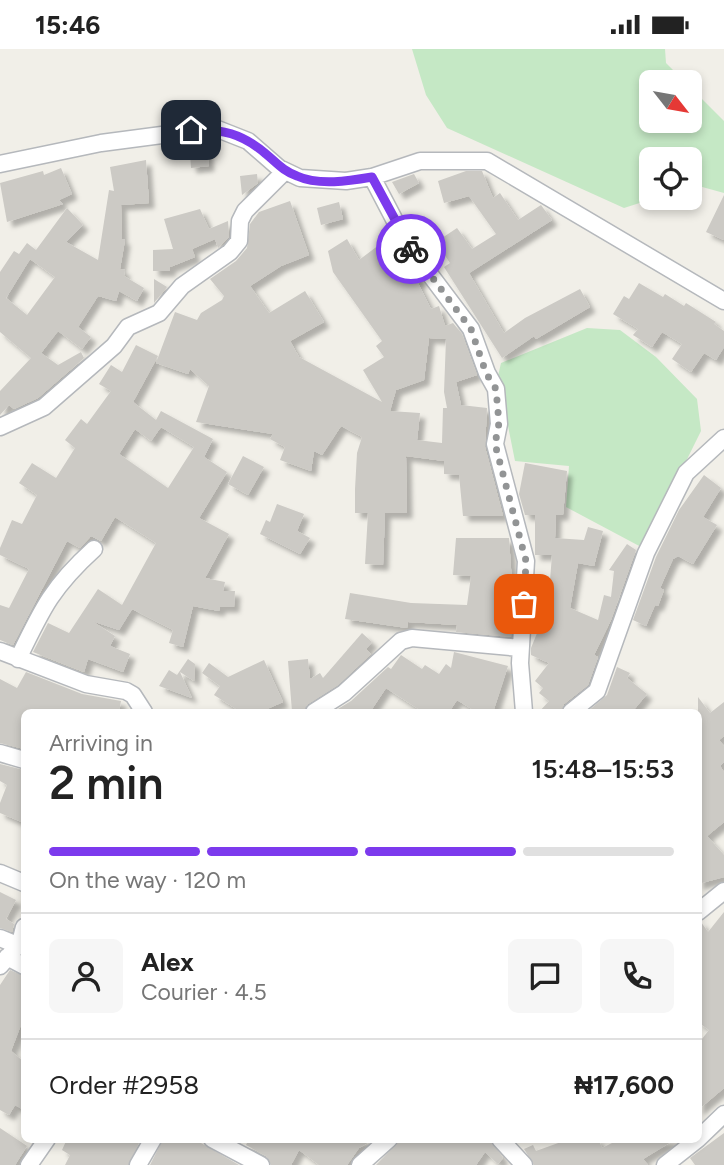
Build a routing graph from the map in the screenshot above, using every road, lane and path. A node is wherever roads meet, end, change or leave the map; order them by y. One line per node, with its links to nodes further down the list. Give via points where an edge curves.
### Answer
1 (0, 165): 2 (street, via 101,143 215,128 248,141)
2 (285, 171): 3 (street, via 320,180); 5 (street, via 246,211 240,221 239,241 230,252 182,286 159,313 128,327 114,346 44,407)
3 (372, 177): 4 (street, via 420,161 487,161); 8 (street, via 407,244 471,329 496,389 499,423 495,444 526,561)
4 (724, 301)
5 (0, 427)
6 (724, 438): 14 (street, via 686,473 646,553 597,691)
7 (94, 549): 10 (street, via 62,577 43,605)
8 (520, 648): 12 (street, via 412,638 401,641 344,693); 13 (street)
9 (0, 652): 10 (street)
10 (18, 659): 11 (street, via 86,684 126,691)
11 (142, 709)
12 (319, 709)
13 (524, 709)
14 (575, 709)
15 (0, 753): 16 (street)
16 (21, 759)
17 (0, 873): 18 (street)
18 (21, 882)
19 (724, 891): 20 (street)
20 (702, 909)
21 (21, 932): 23 (street)
22 (0, 938): 23 (street)
23 (8, 956)
24 (724, 1114): 25 (street)
25 (702, 1135)
26 (44, 1143): 34 (street)
27 (151, 1143): 35 (street)
28 (217, 1143): 32 (street)
29 (385, 1143): 37 (street)
30 (503, 1143): 33 (street)
31 (693, 1143): 38 (street)
32 (237, 1159): 36 (street)
33 (516, 1163)
34 (29, 1165)
35 (138, 1165)
36 (261, 1165)
37 (360, 1165)
38 (665, 1165)

